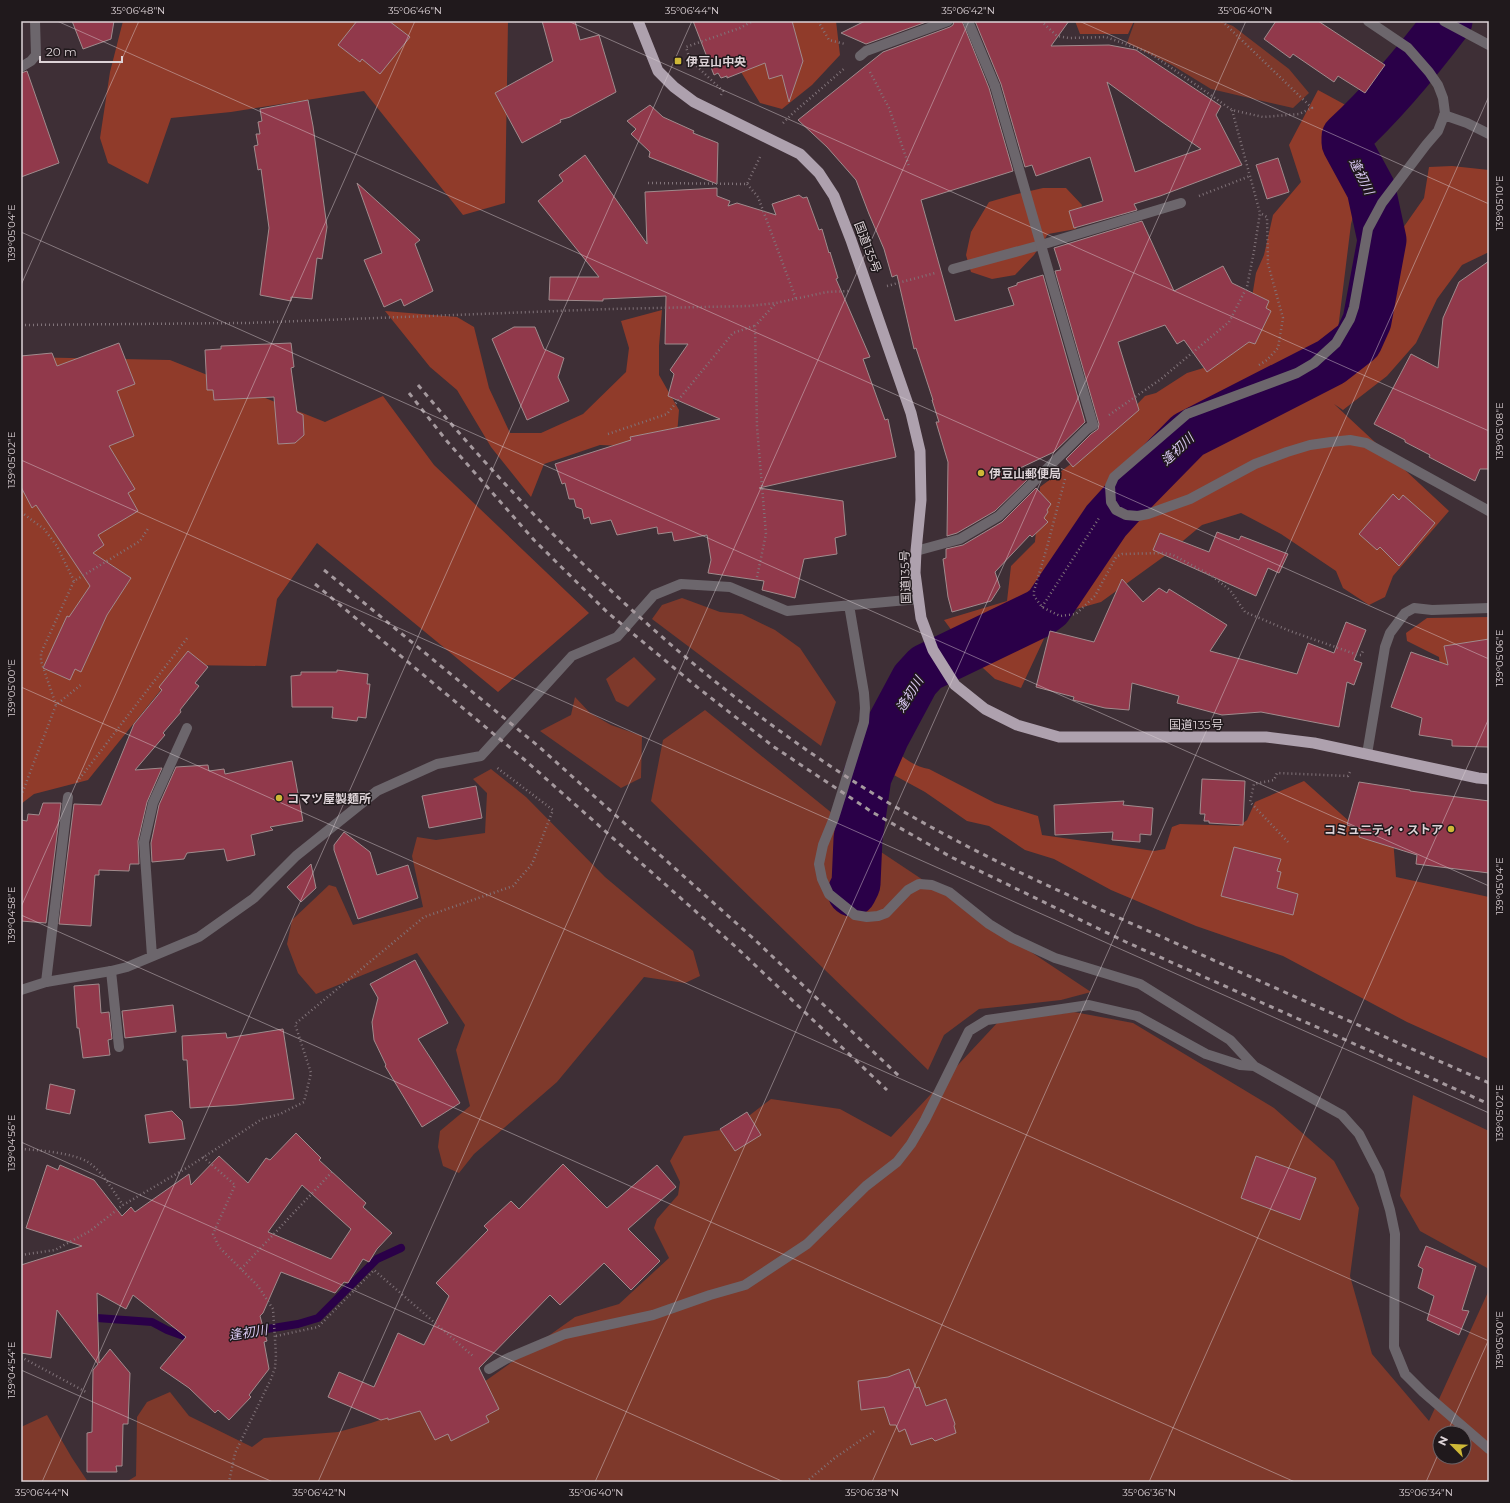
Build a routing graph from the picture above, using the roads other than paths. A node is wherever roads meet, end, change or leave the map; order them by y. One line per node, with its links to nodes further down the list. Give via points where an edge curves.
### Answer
1 (35, 21): 9 (street, via 36,55 31,62)
2 (638, 21): 16 (highway, 国道135号, via 658,71 674,87 694,102 800,154 819,173 834,196 912,412 920,451 921,500)
3 (948, 21): 8 (street)
4 (968, 21): 13 (street, via 995,86)
5 (1368, 21): 10 (street, via 1408,48 1429,72 1443,98)
6 (1444, 21): 7 (street)
7 (1489, 44)
8 (863, 53)
9 (21, 67)
10 (1444, 115): 11 (street); 15 (street, via 1438,131 1382,203 1368,229 1354,307 1336,343 1314,363 1297,373 1187,414 1114,477 1110,486 1110,496 1116,510 1126,515 1148,514 1190,499 1255,464 1287,452 1310,445 1350,440 1366,442)
11 (1489, 134)
12 (1181, 203): 13 (street)
13 (1041, 245): 14 (street); 16 (street, via 1093,425 999,516 960,539)
14 (953, 269)
15 (1489, 511)
16 (916, 551): 17 (highway, 国道135号)
17 (918, 599): 18 (street); 21 (highway, 国道135号, via 921,618 933,650 955,685 985,709 1017,725 1059,737 1266,737 1314,743)
18 (849, 605): 24 (street, via 787,611 730,587 681,584 654,594 617,637 572,656 482,756 437,764 377,791 296,856 254,898 199,937); 29 (street, via 865,708 864,722 819,864 829,894 855,915 867,917 886,913 908,890 919,884 932,885 949,892 989,924 1055,958 1140,984 1230,1040)
19 (1489, 608): 21 (street, via 1414,608 1405,613 1390,633 1385,647)
20 (187, 728): 24 (street, via 153,803 144,842)
21 (1367, 754): 22 (highway, 国道135号)
22 (1489, 779)
23 (68, 797): 26 (street)
24 (152, 956): 25 (street)
25 (111, 971): 26 (street); 28 (street)
26 (46, 982): 27 (street)
27 (21, 990)
28 (119, 1047)
29 (1254, 1066): 30 (street, via 1240,1065 1206,1054 1137,1016 1088,1005 988,1020 969,1032 925,1120 897,1162 866,1186 807,1244 745,1285 653,1315 565,1334 506,1359); 31 (street, via 1342,1116 1359,1134 1379,1173 1395,1234 1394,1348 1405,1374)
30 (489, 1370)
31 (1489, 1449)

